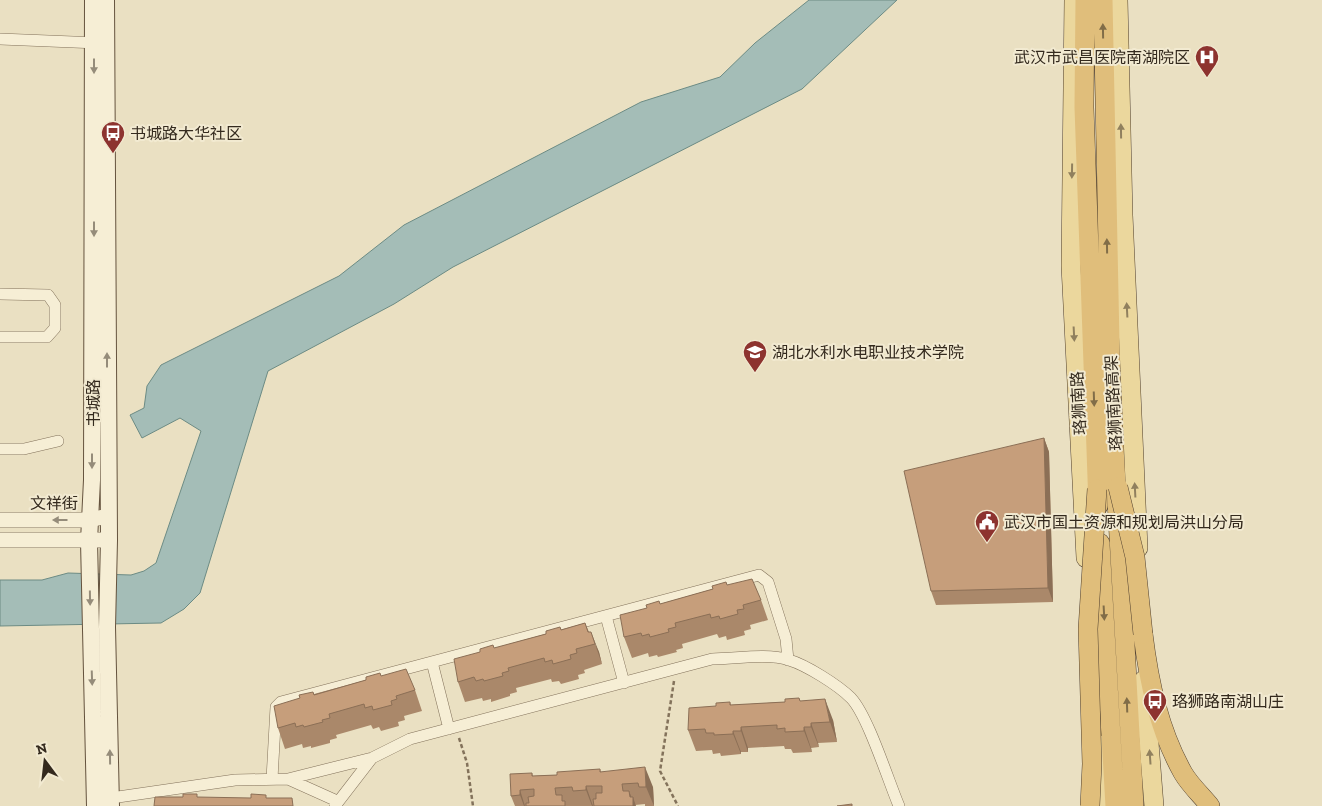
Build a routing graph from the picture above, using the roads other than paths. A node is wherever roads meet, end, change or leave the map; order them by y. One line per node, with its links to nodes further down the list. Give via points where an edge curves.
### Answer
1 (94, 0): 8 (main road, 书城路)
2 (106, 0): 8 (main road, 书城路)
3 (1074, 0): 35 (main road, 珞狮南路, one-way to 35, via 1071,266 1090,640)
4 (1085, 0): 14 (highway, 珞狮南路高架, one-way to 14, via 1084,106)
5 (1102, 0): 13 (highway, 珞狮南路高架, one-way to 5, via 1111,393)
6 (1118, 0): 38 (main road, one-way to 6, via 1141,634 1123,215)
7 (0, 39): 8 (street)
8 (100, 43): 15 (main road, 书城路, one-way to 8); 17 (main road, 书城路, one-way to 17)
9 (0, 294): 10 (street, via 48,295 55,305 55,328 47,338)
10 (0, 338)
11 (58, 440): 12 (street, via 24,449)
12 (0, 449)
13 (1118, 487): 27 (highway, bridge, via 1135,556 1148,678 1154,704); 37 (highway, 珞狮南路高架, one-way to 13, bridge)
14 (1097, 489): 34 (highway, bridge, via 1088,629); 36 (highway, 珞狮南路高架, one-way to 36, bridge)
15 (108, 516): 17 (street, 文祥街); 19 (main road, 书城路)
16 (0, 520): 17 (street, 文祥街, one-way to 16)
17 (89, 520): 20 (main road, 书城路)
18 (0, 540): 20 (street)
19 (109, 540): 20 (street); 30 (main road, 书城路, one-way to 19, via 107,627)
20 (89, 541): 32 (main road, 书城路, one-way to 32)
21 (606, 616): 22 (street, via 759,575 768,582 786,639); 23 (street); 24 (street)
22 (788, 660): 24 (street, via 712,659); 33 (street, via 814,672 851,698 865,720)
23 (432, 662): 25 (street); 28 (street, via 281,702 276,707)
24 (624, 683): 25 (street)
25 (452, 728): 26 (street, via 410,740)
26 (372, 758): 29 (street); 31 (street)
27 (1184, 774): 39 (highway); 40 (highway)
28 (272, 779): 29 (street); 30 (street, via 235,780)
29 (288, 779): 31 (street)
30 (111, 802)
31 (336, 804)
32 (96, 806)
33 (899, 806)
34 (1090, 806)
35 (1104, 806)
36 (1115, 806)
37 (1134, 806)
38 (1154, 806)
39 (1195, 806)
40 (1210, 806)

